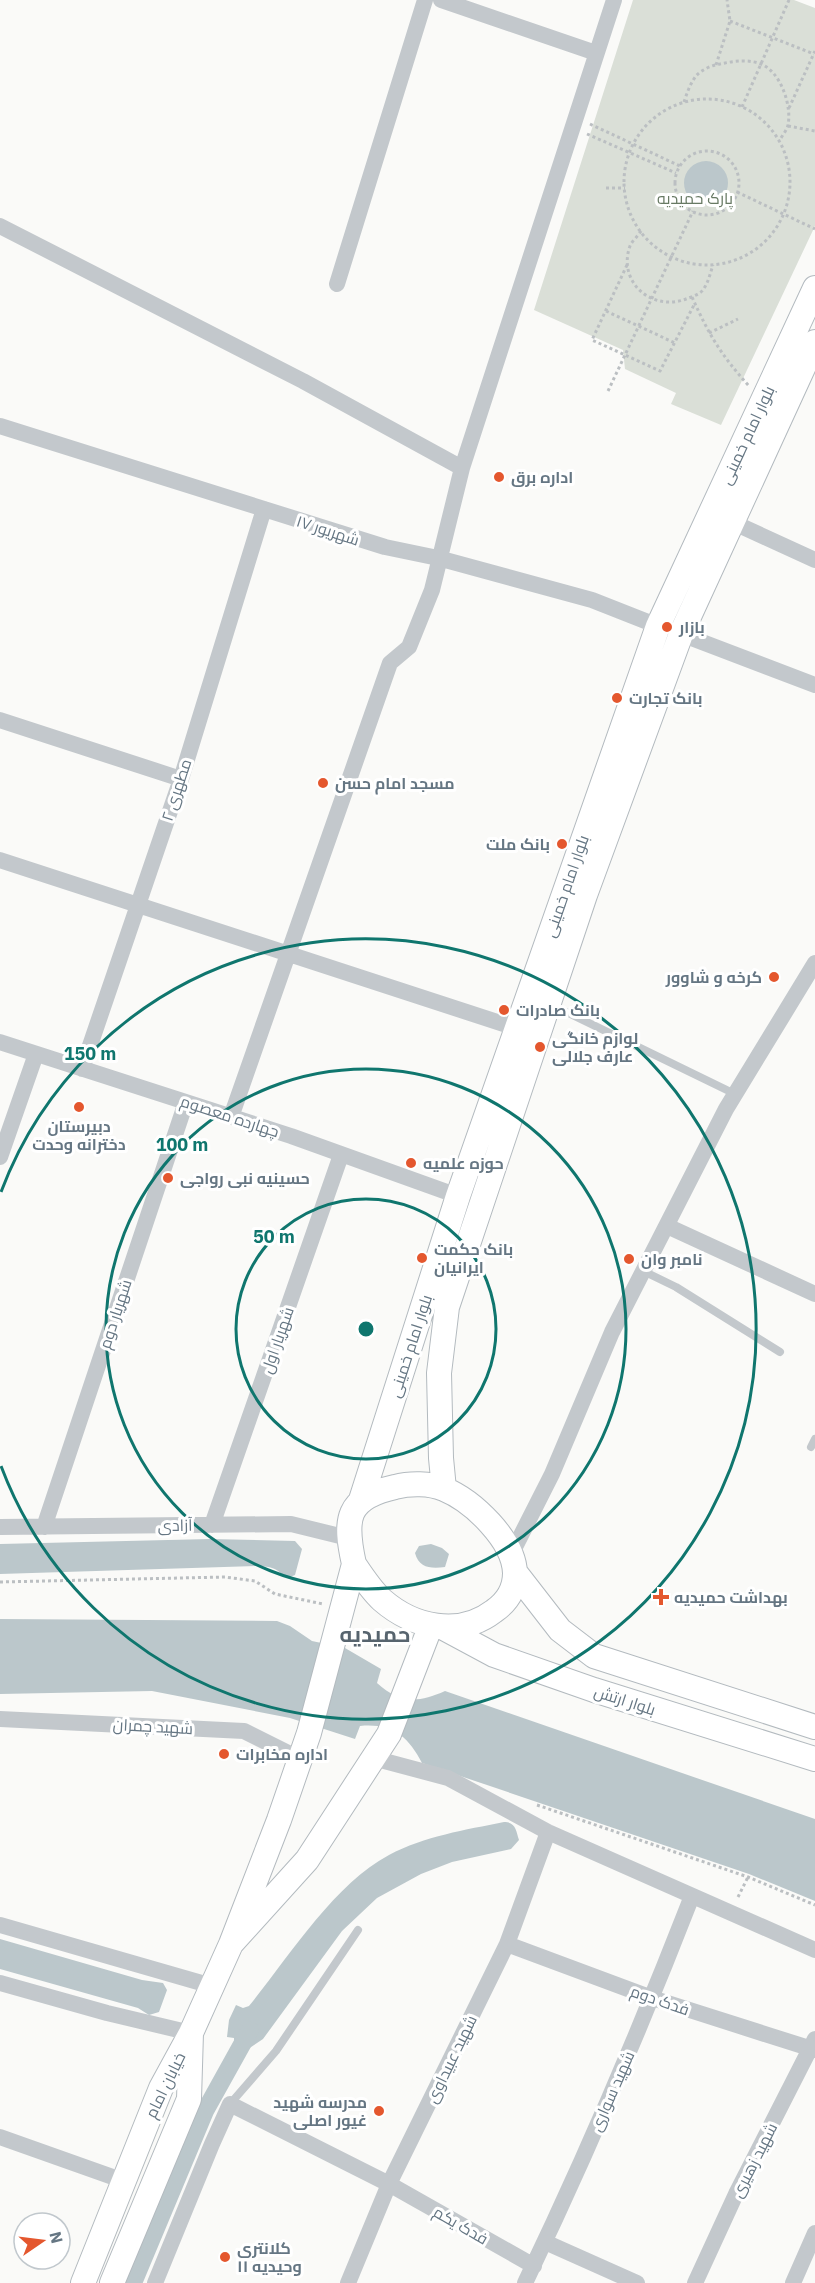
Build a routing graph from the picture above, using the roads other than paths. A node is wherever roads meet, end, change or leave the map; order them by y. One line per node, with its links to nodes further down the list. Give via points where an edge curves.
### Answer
1 (425, 0): 6 (street)
2 (441, 0): 4 (street)
3 (614, 0): 4 (street)
4 (596, 53): 10 (street)
5 (0, 226): 10 (street, via 303,381)
6 (337, 284)
7 (815, 288): 15 (main road, بلوار امام خمینی)
8 (815, 342): 12 (main road, بلوار امام خمینی)
9 (0, 426): 11 (street, ۱۷ شهریور)
10 (462, 468): 13 (street)
11 (264, 509): 13 (street, ۱۷ شهریور, via 385,548); 19 (street, مطهری ۲)
12 (732, 522): 14 (street); 16 (main road, بلوار امام خمینی)
13 (438, 558): 15 (street, ۱۷ شهریور, via 592,600); 22 (street, via 432,590 409,647 390,663)
14 (815, 561)
15 (658, 626): 25 (main road, بلوار امام خمینی)
16 (681, 634): 17 (street); 24 (main road, بلوار امام خمینی)
17 (815, 685)
18 (0, 720): 19 (street)
19 (181, 779): 21 (street, مطهری ۲)
20 (1, 863): 21 (street)
21 (138, 905): 22 (street); 28 (street, مطهری ۲)
22 (288, 954): 25 (street); 31 (street)
23 (815, 963): 29 (street)
24 (549, 1004): 29 (lane); 39 (main road, بلوار امام خمینی, via 447,1307 439,1373)
25 (516, 1028): 34 (main road, بلوار امام خمینی)
26 (0, 1042): 27 (street, چهارده معصوم)
27 (36, 1054): 28 (street, چهارده معصوم); 33 (street)
28 (82, 1069): 30 (street, چهارده معصوم)
29 (735, 1094): 35 (street)
30 (186, 1102): 31 (street, چهارده معصوم); 43 (street, شهریار دوم)
31 (231, 1117): 32 (street, چهارده معصوم)
32 (341, 1155): 34 (street, چهارده معصوم); 41 (street, شهریار اول)
33 (0, 1157)
34 (458, 1196): 40 (main road, بلوار امام خمینی)
35 (667, 1226): 36 (street); 37 (street)
36 (643, 1271): 38 (lane, via 676,1287); 46 (street, via 612,1332)
37 (815, 1294)
38 (780, 1352)
39 (444, 1489): 40 (main road, via 418,1484 401,1486); 46 (main road, via 480,1512 502,1538)
40 (361, 1500): 44 (main road, via 352,1512)
41 (212, 1525): 43 (street, آزادی); 44 (street, آزادی, via 291,1524)
42 (0, 1527): 43 (street, آزادی)
43 (44, 1527)
44 (348, 1538): 45 (main road)
45 (354, 1564): 47 (main road, via 381,1599 410,1618); 51 (main road)
46 (513, 1564): 47 (main road, via 509,1597 490,1615 458,1627); 49 (main road, بلوار ارتش, via 560,1630 594,1656)
47 (435, 1626): 50 (main road, via 389,1734); 52 (main road, بلوار ارتش, via 494,1655)
48 (0, 1719): 51 (street, شهید چمران, via 244,1731)
49 (815, 1727)
50 (373, 1758): 53 (street, via 448,1778); 57 (main road, via 307,1860)
51 (300, 1759): 57 (main road)
52 (815, 1759)
53 (548, 1832): 54 (street); 58 (street, شهید عبیداوی)
54 (692, 1896): 59 (street); 62 (street, شهید سواری)
55 (0, 1925): 61 (street)
56 (358, 1930): 65 (lane, via 276,2050)
57 (231, 1944): 61 (main road)
58 (507, 1944): 62 (street, فدک دوم); 68 (street, شهید عبیداوی)
59 (815, 1950)
60 (0, 1983): 63 (street)
61 (212, 1986): 63 (main road)
62 (652, 1998): 64 (street, فدک دوم); 70 (street, شهید سواری)
63 (191, 2033): 67 (main road, خیابان امام, via 161,2088); 74 (main road, خیابان امام, via 189,2099)
64 (813, 2046): 79 (street, شهید زهیری)
65 (230, 2104): 68 (street, فدک یکم); 75 (street)
66 (0, 2137): 67 (street)
67 (124, 2181): 73 (main road, خیابان امام)
68 (389, 2184): 71 (street, فدک یکم); 76 (street, شهید عبیداوی)
69 (815, 2233): 72 (street)
70 (545, 2242): 71 (street, شهید سواری); 78 (street)
71 (534, 2266): 77 (street, شهید سواری)
72 (796, 2282)
73 (83, 2283)
74 (112, 2283)
75 (155, 2283)
76 (348, 2283)
77 (525, 2283)
78 (637, 2283)
79 (695, 2283)

